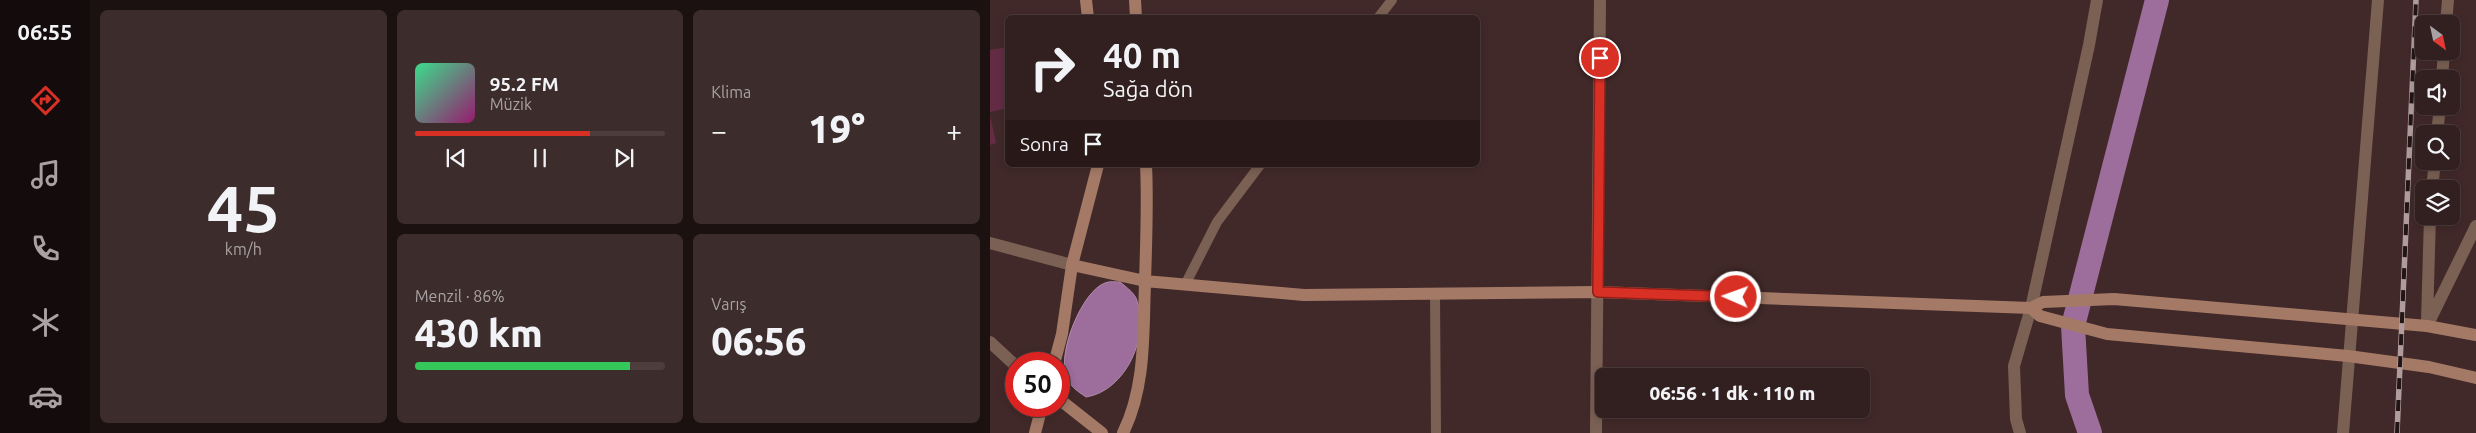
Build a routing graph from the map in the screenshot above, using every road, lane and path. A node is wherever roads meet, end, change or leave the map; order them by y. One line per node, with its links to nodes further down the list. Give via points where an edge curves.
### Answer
1 (1086, 0): 8 (main road)
2 (1135, 0): 9 (main road)
3 (1392, 0): 10 (lane)
4 (1600, 0): 21 (street)
5 (2097, 0): 23 (street)
6 (2378, 0): 24 (street)
7 (2448, 0): 11 (street)
8 (1088, 15)
9 (1136, 15)
10 (1380, 15)
11 (2447, 15)
12 (1097, 167): 18 (main road)
13 (1146, 167): 19 (main road)
14 (1258, 167): 20 (lane, via 1217,222)
15 (2430, 225): 25 (street)
16 (2476, 226): 25 (street)
17 (990, 243): 18 (street)
18 (1072, 265): 19 (main road); 28 (main road)
19 (1145, 281): 20 (main road); 36 (main road, via 1142,365 1136,398)
20 (1185, 285): 22 (main road, via 1304,295)
21 (1598, 292): 22 (main road); 23 (main road); 38 (street)
22 (1435, 294): 37 (lane)
23 (2036, 312): 24 (main road, via 2043,302 2114,299); 30 (main road, via 2107,334); 39 (street, via 2014,366 2016,419)
24 (2351, 320): 25 (main road); 30 (street)
25 (2427, 326): 26 (main road)
26 (2476, 335)
27 (990, 342): 29 (street)
28 (1057, 352)
29 (1005, 356)
30 (2348, 356): 31 (main road, via 2429,367); 40 (street)
31 (2476, 378)
32 (1070, 408): 35 (main road)
33 (1039, 417): 34 (main road)
34 (1035, 433)
35 (1102, 433)
36 (1123, 433)
37 (1436, 433)
38 (1596, 433)
39 (2020, 433)
40 (2343, 433)

